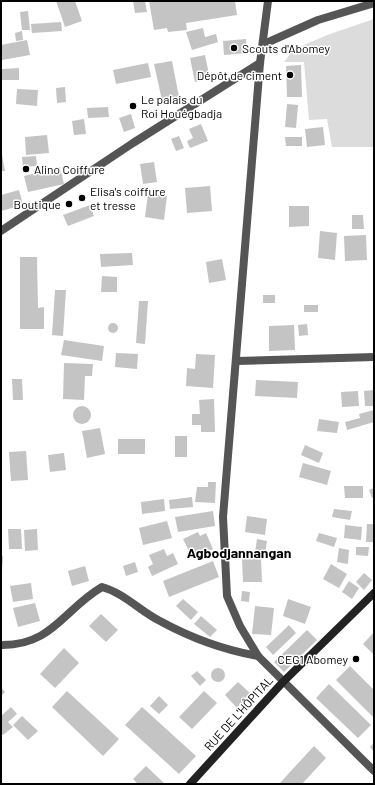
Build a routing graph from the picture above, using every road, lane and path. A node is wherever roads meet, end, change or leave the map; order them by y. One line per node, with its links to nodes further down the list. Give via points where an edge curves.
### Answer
1 (268, 1): 3 (street)
2 (374, 3): 3 (street, via 318,20)
3 (264, 44): 4 (street)
4 (260, 63): 5 (street); 7 (street)
5 (1, 230)
6 (374, 357): 7 (street)
7 (236, 361): 10 (street, via 223,517 227,596 240,626)
8 (374, 592): 11 (street, RUE DE L'HÔPITAL)
9 (1, 645): 10 (street, via 18,644 50,631 102,586 159,621 206,642 238,653)
10 (258, 656): 11 (street)
11 (283, 682): 12 (street); 13 (street, RUE DE L'HÔPITAL)
12 (374, 771)
13 (190, 784)

